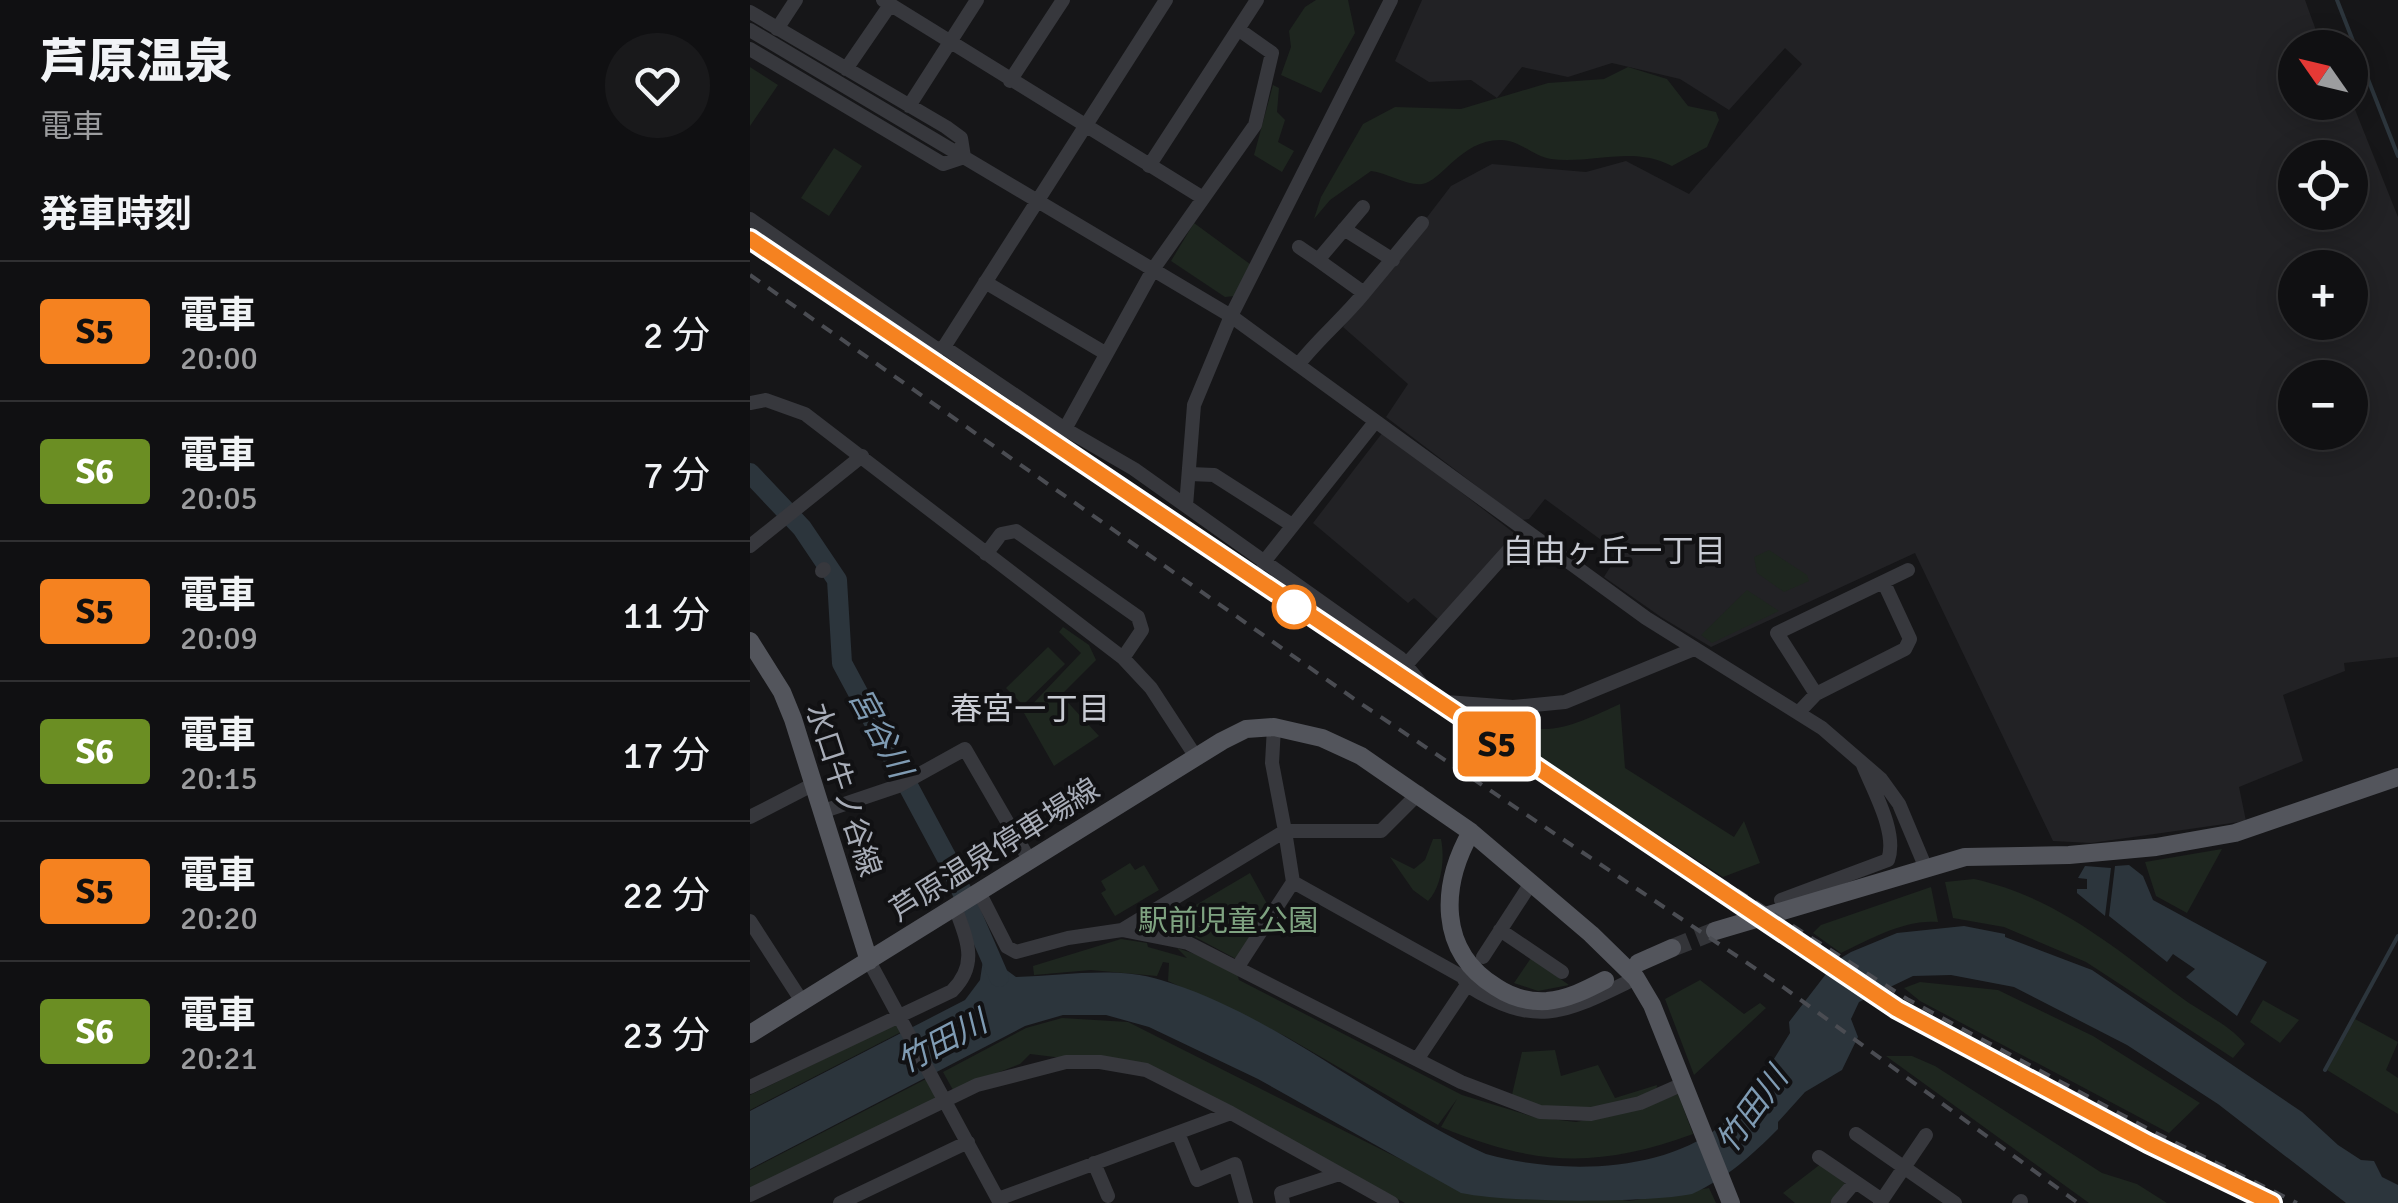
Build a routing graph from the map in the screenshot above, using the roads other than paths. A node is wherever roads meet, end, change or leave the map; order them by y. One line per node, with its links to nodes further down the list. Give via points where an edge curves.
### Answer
1 (796, 0): 9 (street)
2 (977, 0): 12 (street)
3 (1062, 0): 15 (street)
4 (1166, 0): 17 (street)
5 (1257, 0): 10 (street)
6 (1391, 0): 32 (street)
7 (886, 2): 12 (street); 14 (street)
8 (750, 12): 9 (street)
9 (777, 29): 14 (street)
10 (1238, 29): 19 (street); 20 (street, via 1272,54 1255,125)
11 (750, 30): 18 (street)
12 (950, 42): 15 (street); 16 (street)
13 (750, 49): 18 (street, via 944,164)
14 (846, 70): 16 (street)
15 (1010, 81): 17 (street)
16 (909, 106): 18 (street, via 962,138)
17 (1085, 129): 19 (street); 21 (street)
18 (964, 157): 21 (street)
19 (1149, 166): 20 (street)
20 (1203, 198): 29 (street)
21 (1038, 200): 29 (street); 30 (street)
22 (1363, 206): 25 (street)
23 (750, 220): 33 (street, via 937,349)
24 (1422, 223): 28 (street)
25 (1344, 229): 27 (street); 28 (street)
26 (1299, 246): 27 (street)
27 (1318, 260): 31 (street)
28 (1392, 260): 31 (street)
29 (1154, 268): 32 (street); 34 (street)
30 (985, 282): 33 (street); 34 (street)
31 (1364, 293): 35 (street)
32 (1231, 316): 35 (street); 40 (street, via 1194,405)
33 (944, 347): 38 (street)
34 (1105, 354): 38 (street)
35 (1298, 365): 37 (street)
36 (750, 403): 39 (street, via 766,400 805,414)
37 (1376, 422): 42 (street); 43 (street)
38 (1065, 429): 41 (street)
39 (862, 456): 44 (street); 45 (street)
40 (1190, 474): 41 (street); 42 (street, via 1214,476)
41 (1186, 506): 46 (street)
42 (1292, 525): 46 (street)
43 (1524, 533): 50 (street); 52 (street)
44 (750, 546)
45 (986, 554): 51 (street); 51 (street, via 1001,534 1016,531 1138,617 1142,630)
46 (1262, 562): 52 (street)
47 (1908, 570): 48 (street)
48 (1884, 583): 53 (street, via 1910,639 1905,649); 53 (street, via 1778,633)
49 (750, 641): 59 (main road, 水口牛ノ谷線, via 782,692)
50 (1694, 648): 52 (street, via 1565,702 1513,707 1446,702); 54 (street)
51 (1123, 658): 56 (street)
52 (1406, 666)
53 (1816, 694): 54 (street)
54 (1798, 713): 57 (street)
55 (1274, 726): 56 (main road, 芦原温泉停車場線, via 1238,732); 60 (main road, via 1332,742); 63 (street, via 1272,762)
56 (1196, 757): 65 (main road, 芦原温泉停車場線)
57 (1860, 760): 66 (street, via 1899,804); 70 (street, via 1881,808 1888,860)
58 (2398, 777): 66 (main road, via 2234,834)
59 (814, 784): 61 (main road, 水口牛ノ谷線); 62 (street)
60 (1419, 793): 63 (street, via 1380,831); 64 (main road)
61 (822, 812): 65 (street, via 898,786 964,750); 78 (main road, 水口牛ノ谷線)
62 (750, 817)
63 (1285, 831): 67 (street); 72 (street)
64 (1472, 832): 68 (main road); 82 (main road, via 1456,860 1448,916 1468,963 1522,999 1564,998)
65 (1030, 861): 69 (main road, 芦原温泉停車場線)
66 (1925, 866): 75 (main road)
67 (1293, 882): 79 (street); 83 (street, via 1454,968)
68 (1531, 883): 73 (street); 80 (main road)
69 (975, 895): 71 (main road, 芦原温泉停車場線); 72 (street, via 1016,952)
70 (1781, 900)
71 (955, 907): 78 (main road, 芦原温泉停車場線); 85 (street, via 971,954 968,973 952,991)
72 (1122, 930): 79 (street, via 1188,943)
73 (1500, 930): 77 (street); 81 (street)
74 (752, 931): 84 (street)
75 (1715, 931)
76 (1672, 948): 80 (main road)
77 (1483, 957)
78 (869, 961): 84 (main road, 芦原温泉停車場線); 85 (street)
79 (1239, 966): 87 (street)
80 (1637, 971): 83 (street, via 1583,1004 1536,1012 1506,1009); 89 (main road)
81 (1562, 972)
82 (1605, 980)
83 (1468, 985): 87 (street)
84 (802, 1003): 86 (main road, 芦原温泉停車場線)
85 (897, 1017): 88 (street); 90 (street)
86 (750, 1034)
87 (1418, 1058): 89 (street, via 1540,1112 1591,1114)
88 (750, 1087)
89 (1686, 1090): 111 (main road)
90 (944, 1099): 91 (street, via 1020,1071 1100,1062 1146,1070); 95 (street); 102 (street)
91 (1231, 1113): 92 (street); 99 (street)
92 (1178, 1132): 97 (street); 107 (street, via 1197,1180 1235,1164)
93 (1856, 1134): 98 (street)
94 (1926, 1135): 98 (street)
95 (968, 1142): 104 (street); 106 (street)
96 (1819, 1157): 100 (street)
97 (1094, 1163): 104 (street); 105 (street)
98 (1904, 1168): 103 (street); 113 (street)
99 (1339, 1174): 101 (street); 108 (street, via 1281,1194)
100 (1855, 1182): 103 (street); 112 (street)
101 (1360, 1186): 109 (street); 110 (street)
102 (750, 1195)
103 (1886, 1200)
104 (999, 1201)
105 (1104, 1201)
106 (840, 1203)
107 (1246, 1203)
108 (1283, 1203)
109 (1364, 1203)
110 (1392, 1203)
111 (1731, 1203)
112 (1838, 1203)
113 (1955, 1203)

